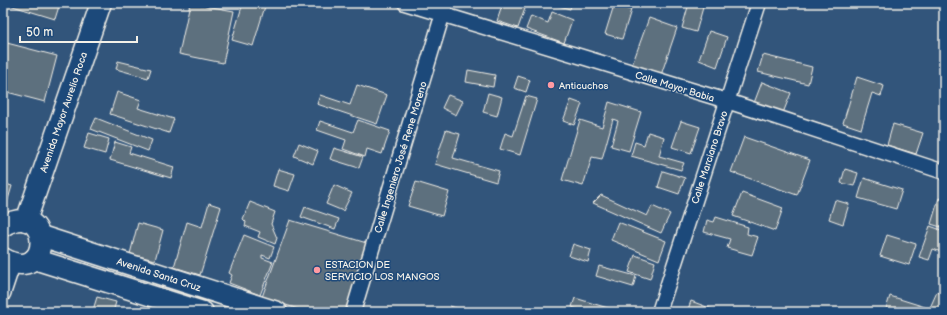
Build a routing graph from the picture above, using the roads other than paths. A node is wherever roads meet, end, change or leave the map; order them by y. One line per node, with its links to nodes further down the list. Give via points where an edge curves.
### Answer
1 (101, 3): 7 (main road, Avenida Mayor Aurelio Roca)
2 (405, 3): 4 (street, Calle Mayor Babia)
3 (759, 3): 5 (street, Calle Marciano Bravo)
4 (444, 9): 5 (street, Calle Mayor Babia); 15 (street, Calle Ingeniero José Rene Moreno)
5 (727, 102): 6 (street, Calle Mayor Babia); 16 (street, Calle Marciano Bravo)
6 (944, 172)
7 (26, 221): 8 (main road, via 13,220); 9 (main road, Avenida Santa Cruz, via 36,228)
8 (3, 226)
9 (41, 236): 10 (main road, via 40,250); 14 (main road, Avenida Santa Cruz)
10 (34, 259): 11 (main road, via 23,264); 13 (main road)
11 (8, 261): 12 (street)
12 (3, 294)
13 (203, 312)
14 (277, 312)
15 (353, 312)
16 (659, 312)

